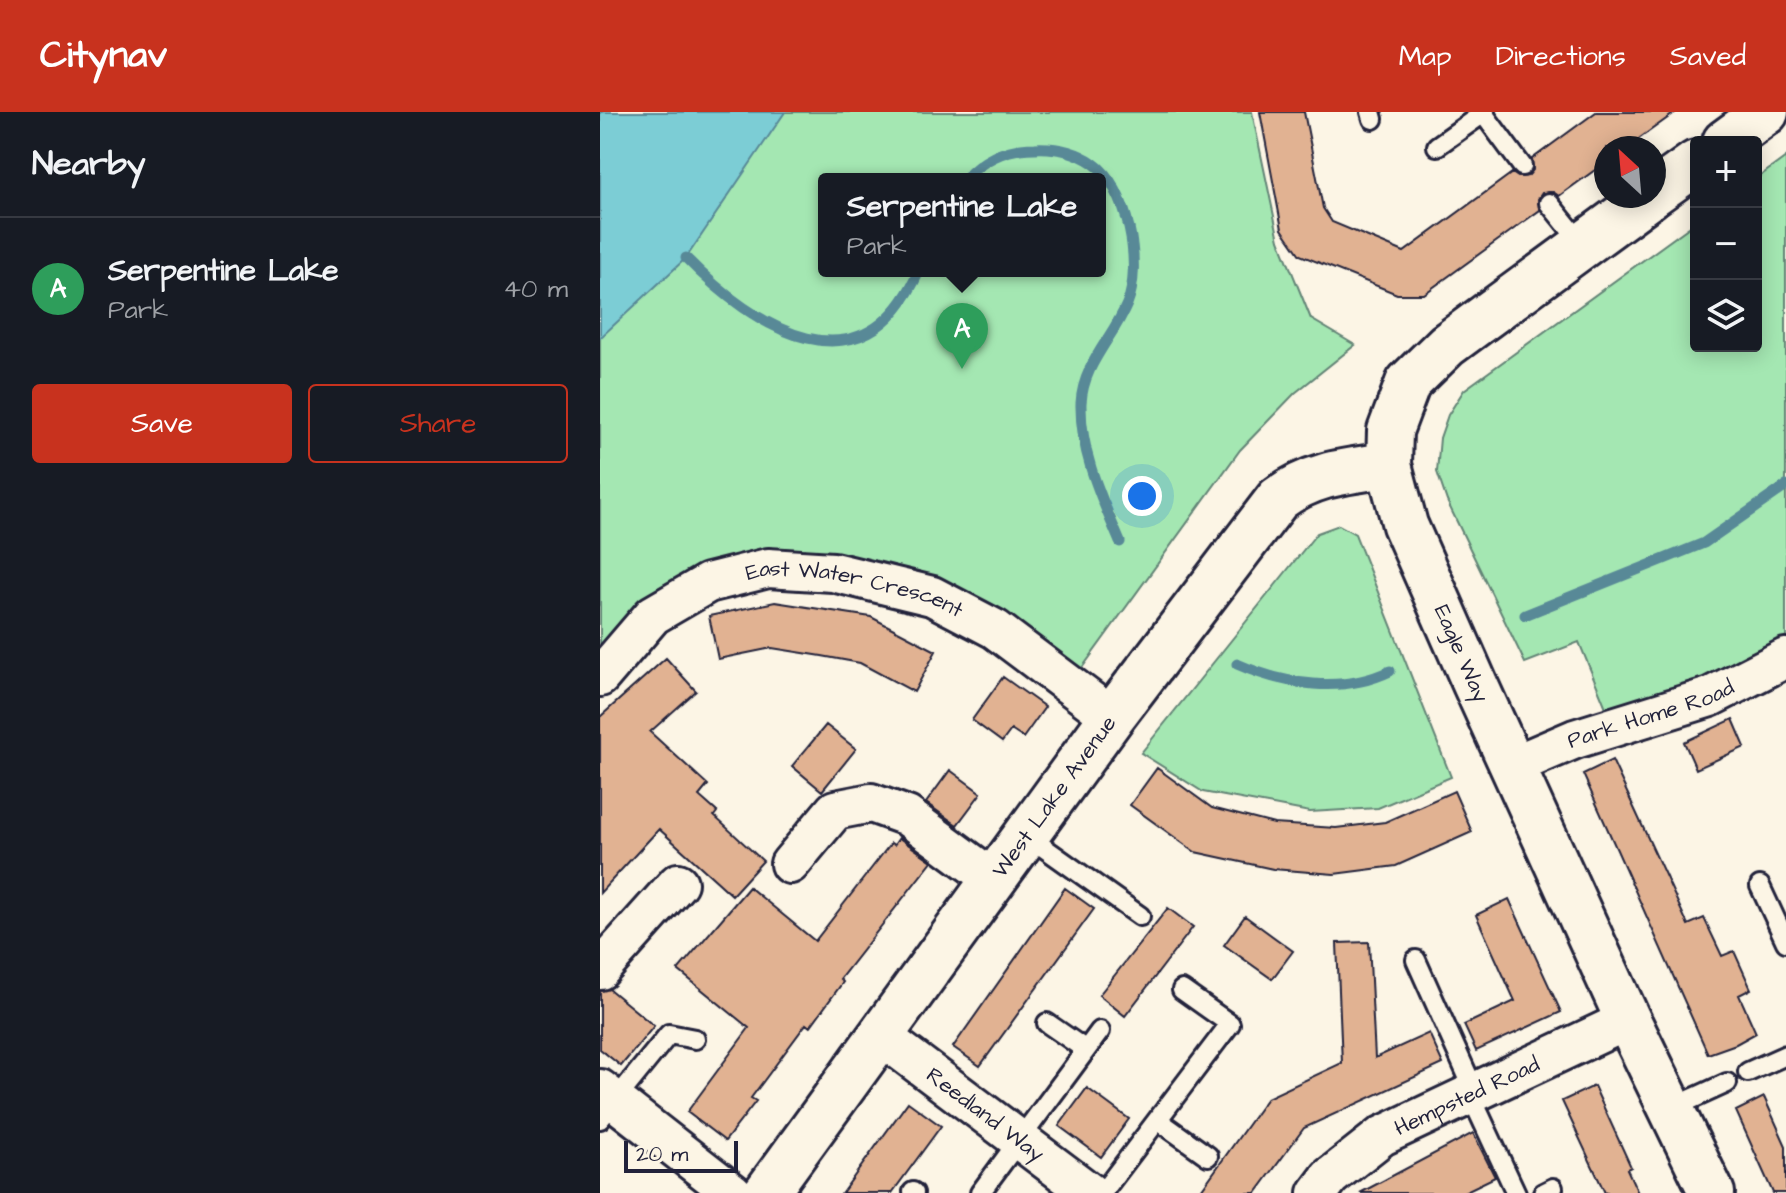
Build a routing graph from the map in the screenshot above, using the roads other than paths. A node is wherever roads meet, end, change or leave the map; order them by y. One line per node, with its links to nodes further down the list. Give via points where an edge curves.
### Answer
1 (1484, 112): 4 (lane); 5 (lane)
2 (1766, 112): 3 (street)
3 (1733, 136)
4 (1437, 146)
5 (1522, 166)
6 (1690, 167): 7 (street, Eagle Way)
7 (1666, 185)
8 (1549, 203): 10 (lane)
9 (1634, 208): 10 (street, Eagle Way)
10 (1583, 245): 11 (street, Eagle Way, via 1447,345 1408,383 1390,431)
11 (1389, 465): 14 (street, West Lake Avenue, via 1325,473 1300,482 1278,499); 15 (street, Eagle Way, via 1405,525)
12 (1786, 658): 15 (street, Park Home Road, via 1710,697 1575,739)
13 (600, 677): 14 (street, East Water Crescent, via 653,615 708,583 768,568 833,572 944,602 995,629)
14 (1112, 717): 16 (street, West Lake Avenue)
15 (1514, 765): 26 (street, Eagle Way)
16 (1026, 835): 18 (street, West Lake Avenue); 21 (lane)
17 (790, 864): 18 (street, via 835,810 871,803 907,816)
18 (994, 880): 29 (street, West Lake Avenue)
19 (678, 883): 24 (street)
20 (1760, 886): 22 (lane)
21 (1140, 916)
22 (1786, 942)
23 (1416, 960): 35 (lane)
24 (600, 970)
25 (1182, 990): 38 (lane, via 1230,1024)
26 (1628, 1020): 35 (street, Hempsted Road); 37 (street, Eagle Way)
27 (1047, 1023): 31 (lane)
28 (1100, 1031): 31 (lane)
29 (880, 1035): 39 (street, Reedland Way); 42 (street, West Lake Avenue)
30 (695, 1039): 36 (lane, via 669,1034)
31 (1086, 1050): 39 (lane)
32 (1786, 1055): 33 (lane)
33 (1748, 1072)
34 (1727, 1083): 37 (lane)
35 (1472, 1093): 46 (street, Hempsted Road, via 1382,1136); 47 (lane)
36 (605, 1102): 41 (street)
37 (1670, 1109): 48 (street, Eagle Way)
38 (1159, 1121): 40 (lane); 45 (lane)
39 (1020, 1140): 43 (lane); 44 (street, Reedland Way)
40 (1208, 1156)
41 (733, 1193)
42 (766, 1193)
43 (980, 1193)
44 (1090, 1193)
45 (1102, 1193)
46 (1318, 1193)
47 (1516, 1193)
48 (1712, 1193)

